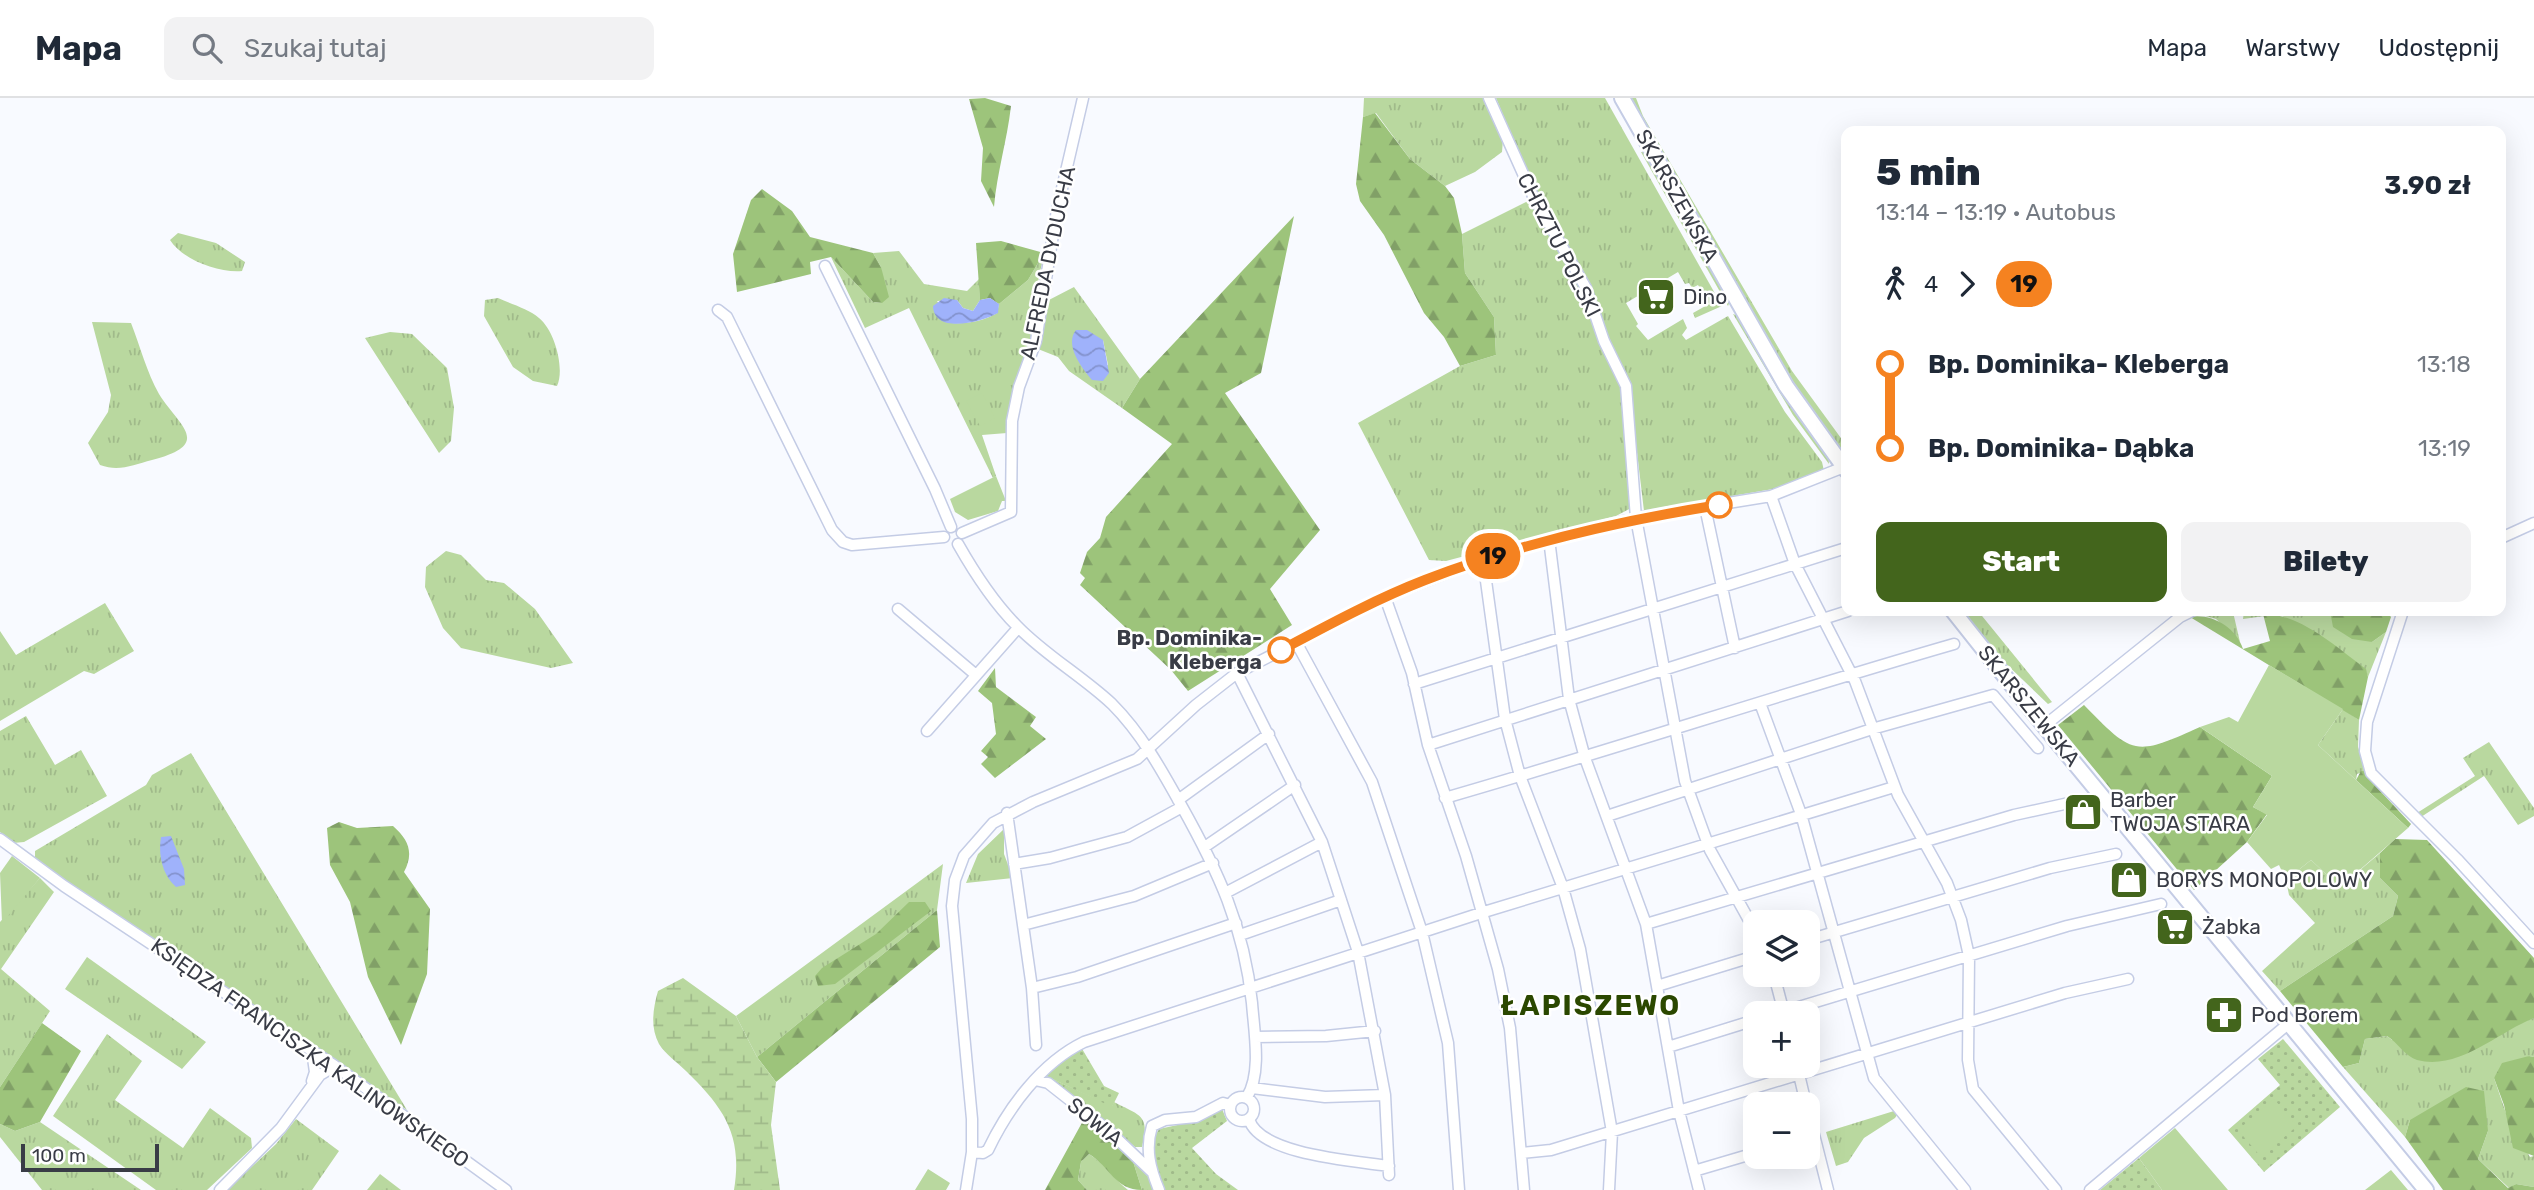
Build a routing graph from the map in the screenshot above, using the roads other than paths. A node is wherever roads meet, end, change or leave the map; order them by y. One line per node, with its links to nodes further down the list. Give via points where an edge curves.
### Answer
1 (1083, 98): 13 (street, ALFREDA DYDUCHA, via 1057,210 1036,341 1012,421 1011,512)
2 (1489, 98): 10 (street, CHRZTU POLSKI, via 1533,196 1586,288 1626,386)
3 (1622, 98): 6 (main road, SKARSZEWSKA, via 1786,386)
4 (825, 266): 12 (street)
5 (718, 310): 15 (street, via 727,317 832,530 843,542 865,545)
6 (1841, 463)
7 (1841, 470): 8 (street)
8 (1771, 496): 9 (street); 20 (street)
9 (1705, 507): 10 (street); 21 (street)
10 (1636, 519): 16 (street); 24 (street, CHRZTU POLSKI)
11 (2534, 523): 14 (street)
12 (951, 527): 13 (street); 15 (street)
13 (962, 533): 17 (street)
14 (2506, 536)
15 (944, 537): 17 (street, via 949,544)
16 (1549, 538): 19 (street); 31 (street)
17 (958, 544): 30 (street, via 983,586)
18 (1841, 550): 20 (street)
19 (1483, 559): 22 (street); 35 (street)
20 (1795, 564): 21 (street); 29 (street)
21 (1723, 587): 24 (street); 34 (street)
22 (1385, 597): 32 (street); 40 (street)
23 (898, 609): 39 (street)
24 (1652, 609): 31 (street); 36 (street, CHRZTU POLSKI)
25 (1841, 613): 29 (street)
26 (1957, 616): 44 (main road, SKARSZEWSKA)
27 (2182, 616): 44 (street)
28 (2401, 616): 89 (street, via 2367,722 2365,751 2371,773)
29 (1825, 619): 34 (street); 38 (street)
30 (1018, 628): 39 (street); 51 (street, via 1109,702)
31 (1560, 638): 35 (street); 41 (street)
32 (1296, 642): 37 (street); 85 (street, via 1372,782)
33 (1954, 644): 38 (street)
34 (1735, 648): 36 (street)
35 (1496, 658): 40 (street); 43 (street)
36 (1663, 669): 41 (street); 45 (street, CHRZTU POLSKI)
37 (1237, 673): 48 (street); 51 (street)
38 (1851, 673): 42 (street); 46 (street)
39 (976, 675): 47 (street)
40 (1414, 684): 49 (street)
41 (1569, 699): 43 (street); 52 (street)
42 (1760, 703): 45 (street); 53 (street)
43 (1505, 719): 49 (street); 54 (street)
44 (2044, 726): 101 (main road, SKARSZEWSKA)
45 (1674, 728): 52 (street); 57 (street, CHRZTU POLSKI)
46 (1872, 729): 50 (street, via 1993,695); 53 (street); 56 (street)
47 (927, 731)
48 (1269, 734): 55 (street); 60 (street)
49 (1428, 745): 58 (street)
50 (2038, 748)
51 (1150, 750): 60 (street); 61 (street, via 1116,770)
52 (1585, 758): 54 (street); 63 (street)
53 (1781, 759): 57 (street); 62 (street)
54 (1520, 776): 58 (street); 74 (street)
55 (1295, 785): 65 (street); 68 (street)
56 (1894, 787): 62 (street); 66 (street)
57 (1687, 788): 63 (street); 67 (street, CHRZTU POLSKI)
58 (1445, 798): 81 (street)
59 (2078, 802): 66 (street)
60 (1180, 803): 68 (street); 71 (street, via 1127,837)
61 (1007, 813): 71 (street); 119 (street, via 972,844 953,892)
62 (1801, 814): 67 (street); 73 (street)
63 (1607, 816): 72 (street)
64 (0, 839): 106 (street, KSIĘDZA FRANCISZKA KALINOWSKIEGO)
65 (1322, 842): 75 (street); 78 (street)
66 (1923, 842): 73 (street); 76 (street)
67 (1707, 844): 72 (street); 77 (street, CHRZTU POLSKI)
68 (1206, 846): 70 (street)
69 (2116, 854): 76 (street)
70 (1213, 863): 75 (street); 84 (street, via 1134,896)
71 (1014, 864): 84 (street)
72 (1627, 871): 74 (street); 83 (street)
73 (1818, 874): 77 (street); 86 (street)
74 (1563, 888): 81 (street); 118 (street, via 1580,949)
75 (1227, 892): 82 (street)
76 (1952, 897): 86 (street); 91 (street)
77 (1736, 898): 80 (street, CHRZTU POLSKI); 83 (street)
78 (1341, 900): 87 (street); 90 (street)
79 (2161, 904): 91 (street)
80 (1743, 910)
81 (1484, 912): 85 (street); 120 (street, via 1510,1028)
82 (1236, 923): 87 (street); 95 (street, via 1077,978)
83 (1646, 924): 94 (street)
84 (1023, 925): 95 (street)
85 (1422, 932): 90 (street); 129 (street, via 1448,1043)
86 (1835, 932): 88 (street); 97 (street)
87 (1240, 935): 96 (street)
88 (1820, 936)
89 (2534, 943)
90 (1358, 952): 96 (street); 102 (street)
91 (1969, 956): 97 (street); 99 (street)
92 (1743, 960): 94 (street)
93 (2128, 979): 99 (street)
94 (1657, 986): 105 (street)
95 (1032, 988): 104 (street)
96 (1250, 988): 103 (street); 111 (street, via 1084,1042 1055,1059)
97 (1850, 992): 98 (street); 107 (street)
98 (1820, 1001)
99 (1968, 1023): 107 (street); 135 (street, via 1973,1089)
100 (1743, 1024): 105 (street)
101 (2288, 1024): 136 (street); 137 (main road, SKARSZEWSKA)
102 (1375, 1031): 103 (street); 114 (street)
103 (1255, 1037): 113 (street)
104 (1036, 1045)
105 (1668, 1047): 116 (street)
106 (312, 1051): 109 (street, KSIĘDZA FRANCISZKA KALINOWSKIEGO); 112 (street, via 315,1072)
107 (1866, 1053): 108 (street); 134 (street, via 1878,1085)
108 (1820, 1065)
109 (335, 1066): 112 (street, via 320,1075); 126 (street, KSIĘDZA FRANCISZKA KALINOWSKIEGO)
110 (1777, 1078): 116 (street)
111 (1035, 1080): 119 (street, via 988,1150); 123 (street, SOWIA, via 1048,1083 1110,1131)
112 (309, 1090): 125 (street, via 281,1128)
113 (1250, 1093): 114 (street); 115 (street); 117 (street, via 1254,1108)
114 (1385, 1095): 117 (street, via 1389,1170 1313,1156 1260,1136)
115 (1230, 1105): 117 (street, via 1235,1119); 123 (street, SOWIA, via 1223,1103 1195,1117 1152,1126 1147,1143)
116 (1679, 1111): 118 (street); 124 (street)
117 (1249, 1119)
118 (1612, 1132): 120 (street, via 1551,1150); 131 (street)
119 (972, 1152): 127 (street)
120 (1522, 1153): 130 (street)
121 (1743, 1157): 124 (street)
122 (1820, 1165): 133 (street)
123 (1151, 1171): 128 (street, SOWIA)
124 (1694, 1171): 132 (street)
125 (220, 1190)
126 (506, 1190)
127 (966, 1190)
128 (1159, 1190)
129 (1459, 1190)
130 (1524, 1190)
131 (1609, 1190)
132 (1699, 1190)
133 (1828, 1190)
134 (1965, 1190)
135 (2056, 1190)
136 (2090, 1190)
137 (2426, 1190)

